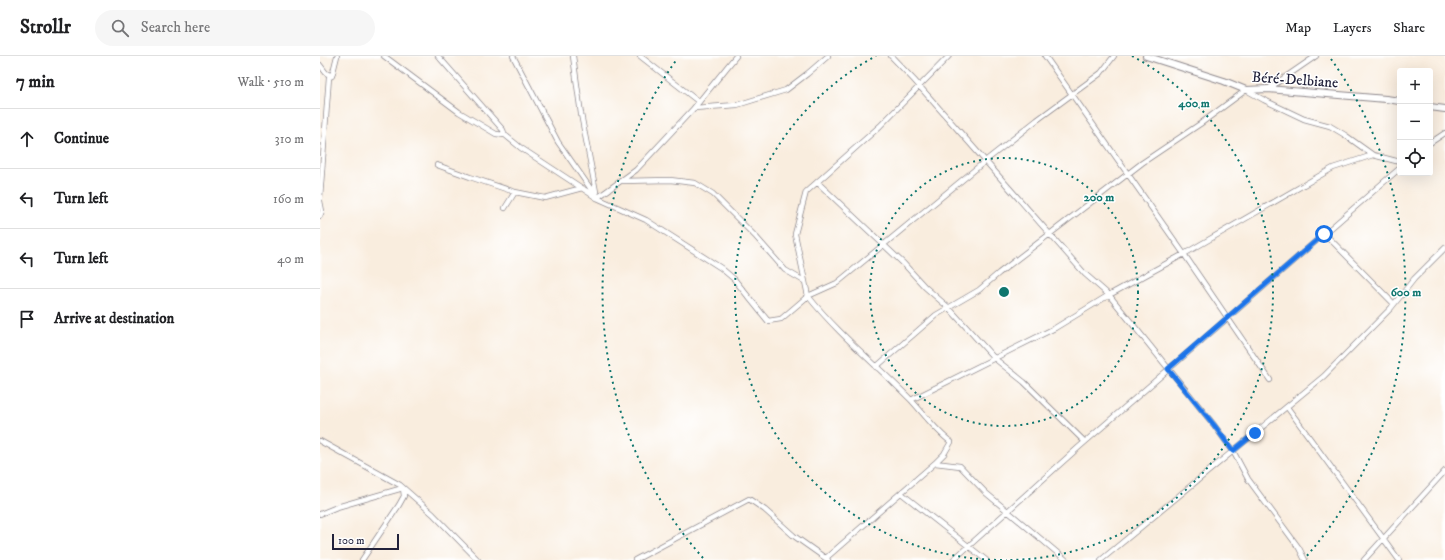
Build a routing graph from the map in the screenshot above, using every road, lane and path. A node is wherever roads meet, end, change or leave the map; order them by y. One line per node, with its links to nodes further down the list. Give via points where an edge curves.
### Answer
1 (337, 56): 16 (street)
2 (384, 56): 28 (street, via 459,112 496,134)
3 (438, 56): 28 (street)
4 (512, 56): 41 (street, via 558,142)
5 (574, 56): 41 (street, via 581,114)
6 (640, 56): 22 (street)
7 (736, 56): 22 (street)
8 (828, 56): 24 (street, via 786,90 737,105)
9 (891, 56): 17 (street)
10 (949, 56): 17 (street)
11 (1045, 56): 20 (street)
12 (1114, 56): 20 (street, via 1101,73)
13 (1146, 56): 19 (street, Béré-Delbiane)
14 (1316, 56): 18 (street)
15 (320, 65): 16 (street)
16 (332, 76): 26 (street, via 329,78)
17 (920, 86): 31 (street); 37 (street)
18 (1268, 89): 19 (street, Béré-Delbiane); 21 (street, Béré-Delbiane)
19 (1246, 90): 30 (street, via 1304,119 1330,126); 35 (street)
20 (1072, 95): 31 (street); 35 (street)
21 (1397, 101)
22 (699, 102): 24 (street)
23 (1433, 107): 25 (street)
24 (694, 108): 36 (street, via 636,170)
25 (1445, 109)
26 (323, 128): 40 (street)
27 (1445, 134): 29 (street)
28 (505, 135): 38 (street)
29 (1433, 142)
30 (1373, 155): 32 (street); 49 (street, via 1333,168)
31 (986, 161): 45 (street); 47 (street)
32 (1397, 161)
33 (437, 165): 39 (street)
34 (1397, 171): 46 (street)
35 (1127, 174): 45 (street); 49 (street)
36 (621, 181): 41 (street); 50 (street, via 695,182 713,194 785,270)
37 (817, 182): 47 (street); 50 (street, via 806,192 795,234)
38 (582, 188): 39 (street, via 545,198); 41 (street)
39 (515, 192): 43 (street)
40 (320, 198)
41 (597, 198): 52 (street, via 646,220 721,268 734,279 768,321 780,319)
42 (320, 202): 44 (street)
43 (505, 208)
44 (320, 216)
45 (1050, 234): 51 (street, via 1085,274); 54 (street, via 979,290)
46 (1324, 234): 53 (street); 55 (street)
47 (884, 243): 52 (street, via 837,283); 54 (street, via 925,287)
48 (1445, 248): 53 (street)
49 (1184, 254): 51 (street); 55 (street)
50 (804, 281): 52 (street)
51 (1109, 295): 56 (street, via 1055,328); 58 (street)
52 (808, 296): 57 (street, via 823,315)
53 (1394, 304): 61 (street, via 1324,376)
54 (949, 308): 56 (street); 57 (street)
55 (1228, 318): 58 (street); 59 (street)
56 (994, 358): 60 (street); 63 (street, via 1024,382)
57 (876, 367): 60 (street)
58 (1168, 369): 63 (street); 64 (street)
59 (1270, 380)
60 (911, 400): 65 (street, via 951,442 944,454)
61 (1287, 407): 64 (street); 71 (street)
62 (320, 441): 67 (street)
63 (1085, 442): 69 (street)
64 (1233, 451): 80 (street); 81 (street, via 1248,479)
65 (935, 462): 68 (street); 69 (street, via 960,466)
66 (1445, 471): 71 (street)
67 (403, 488): 70 (street); 74 (street, via 404,496); 75 (street, via 433,514)
68 (901, 493): 72 (street); 73 (street)
69 (1007, 511): 72 (street); 79 (street)
70 (320, 514)
71 (1384, 539): 82 (street); 83 (street)
72 (968, 546): 77 (street); 78 (street)
73 (827, 559): 76 (street, via 749,499)
74 (362, 560)
75 (478, 560)
76 (635, 560)
77 (953, 560)
78 (986, 560)
79 (1066, 560)
80 (1101, 560)
81 (1305, 560)
82 (1364, 560)
83 (1399, 560)

